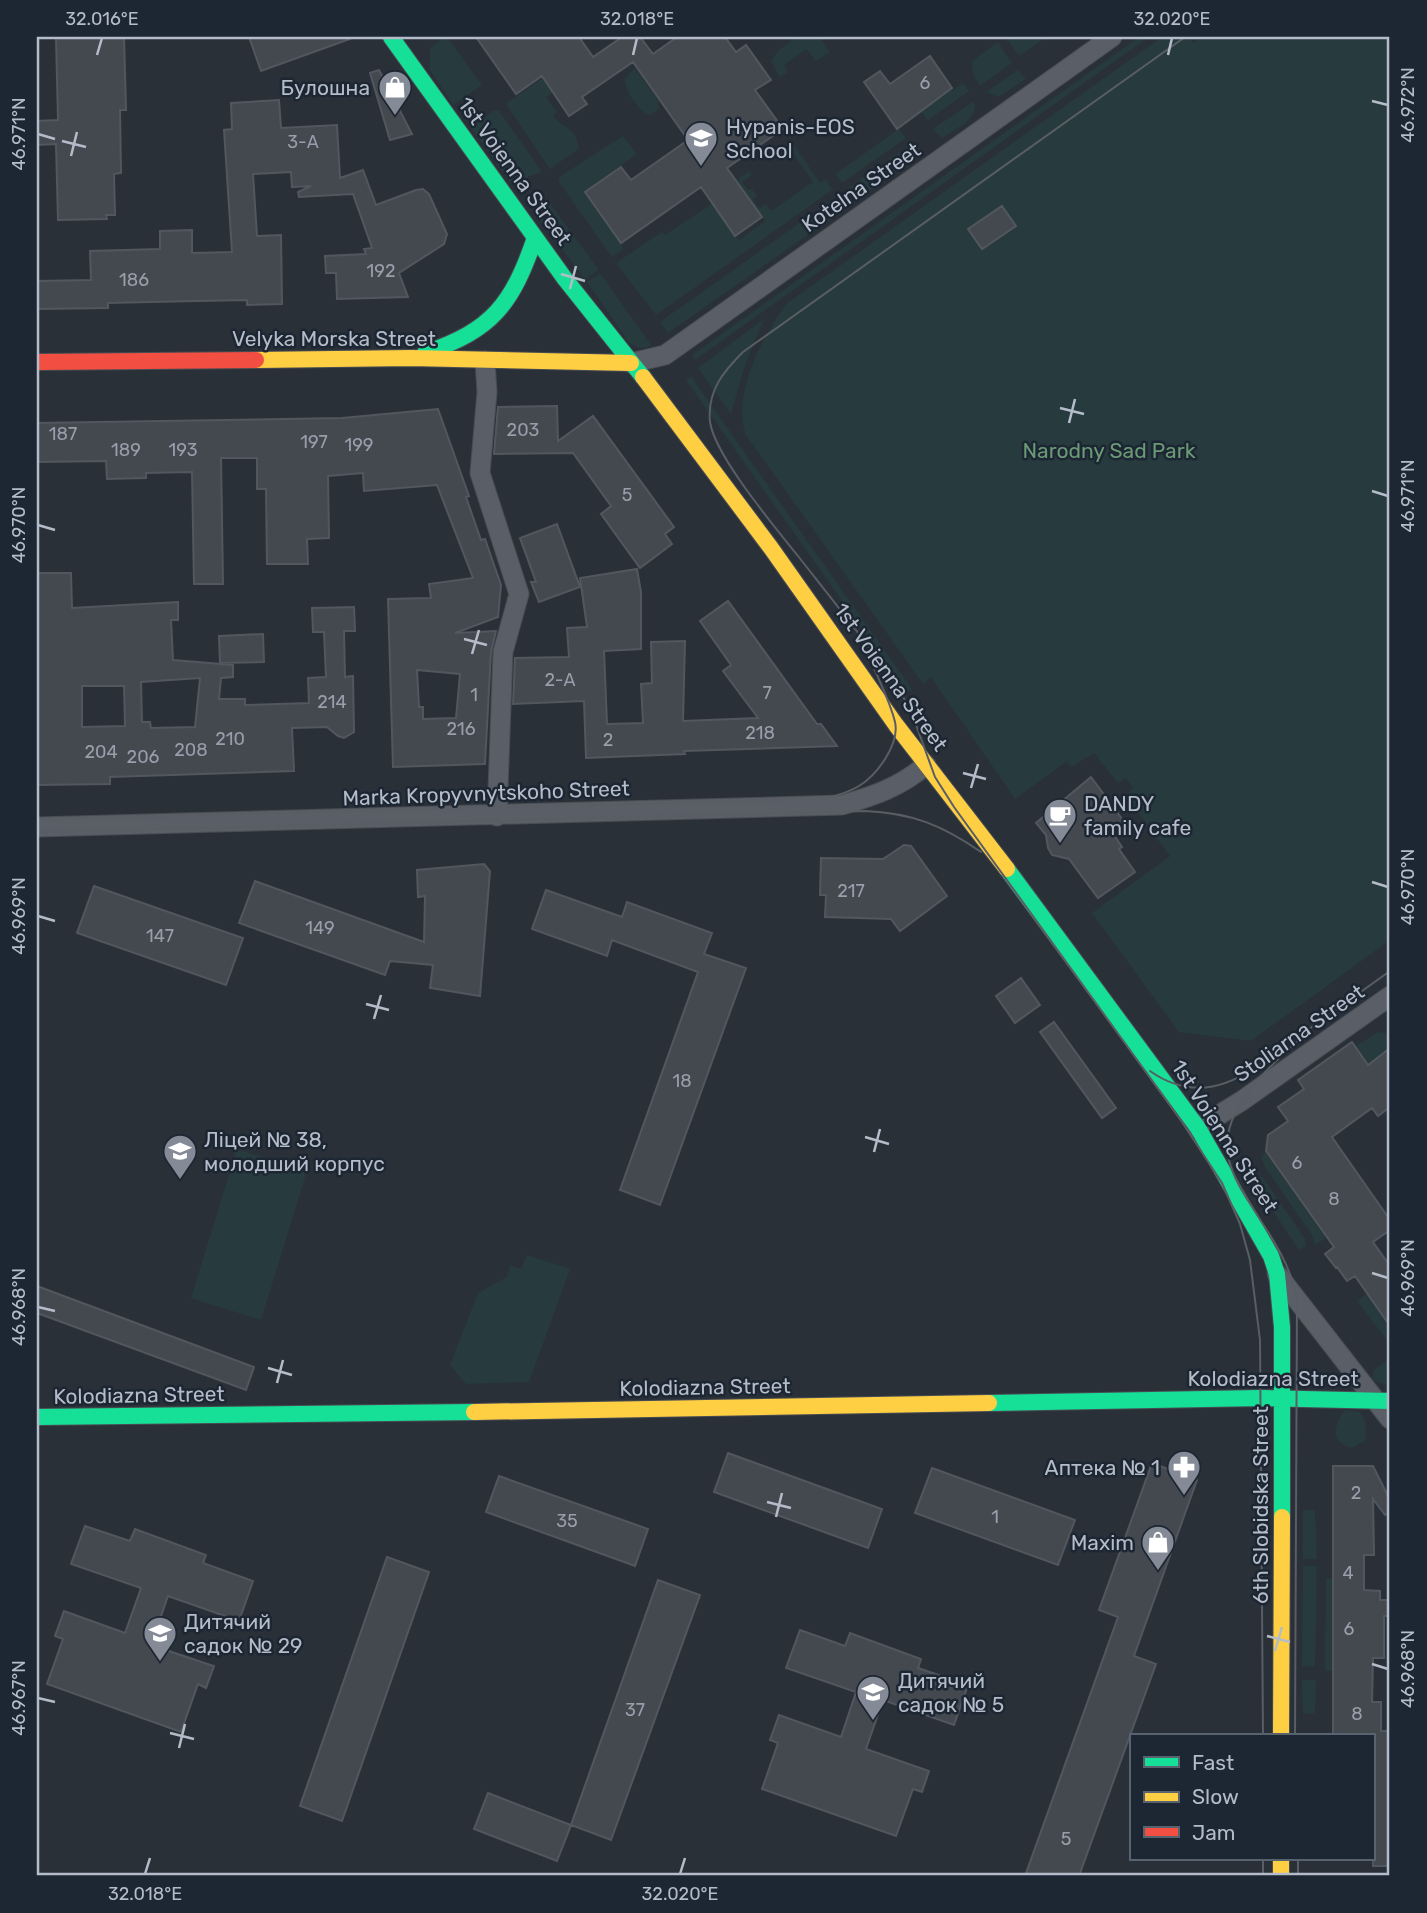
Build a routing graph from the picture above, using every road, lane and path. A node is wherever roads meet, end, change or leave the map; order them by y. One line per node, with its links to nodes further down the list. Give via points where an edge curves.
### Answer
1 (391, 37): 3 (street, 1st Voienna Street)
2 (1112, 37): 7 (street, Kotelna Street, via 665,355)
3 (535, 237): 4 (street, via 521,279 492,318 456,343); 7 (street, 1st Voienna Street)
4 (411, 358): 5 (street, Velyka Morska Street); 6 (street, Velyka Morska Street)
5 (485, 360): 7 (street, Velyka Morska Street); 9 (street, via 480,473 519,594 503,652)
6 (37, 362)
7 (631, 363): 8 (street, 1st Voienna Street, via 723,482)
8 (926, 765): 9 (street, Marka Kropyvnytskoho Street, via 906,782 842,805); 12 (street, 1st Voienna Street)
9 (497, 816): 10 (street, Marka Kropyvnytskoho Street)
10 (37, 827)
11 (1390, 996): 12 (street, Stoliarna Street)
12 (1198, 1128): 13 (street, 1st Voienna Street, via 1263,1240)
13 (1277, 1274): 14 (street, 6th Slobidska Street); 15 (street, 1st Voienna Street)
14 (1281, 1399): 15 (street, Kolodiazna Street); 16 (street, Kolodiazna Street); 18 (street, 6th Slobidska Street)
15 (1382, 1400): 17 (street, 1st Voienna Street)
16 (37, 1417)
17 (1390, 1419)
18 (1281, 1734)

